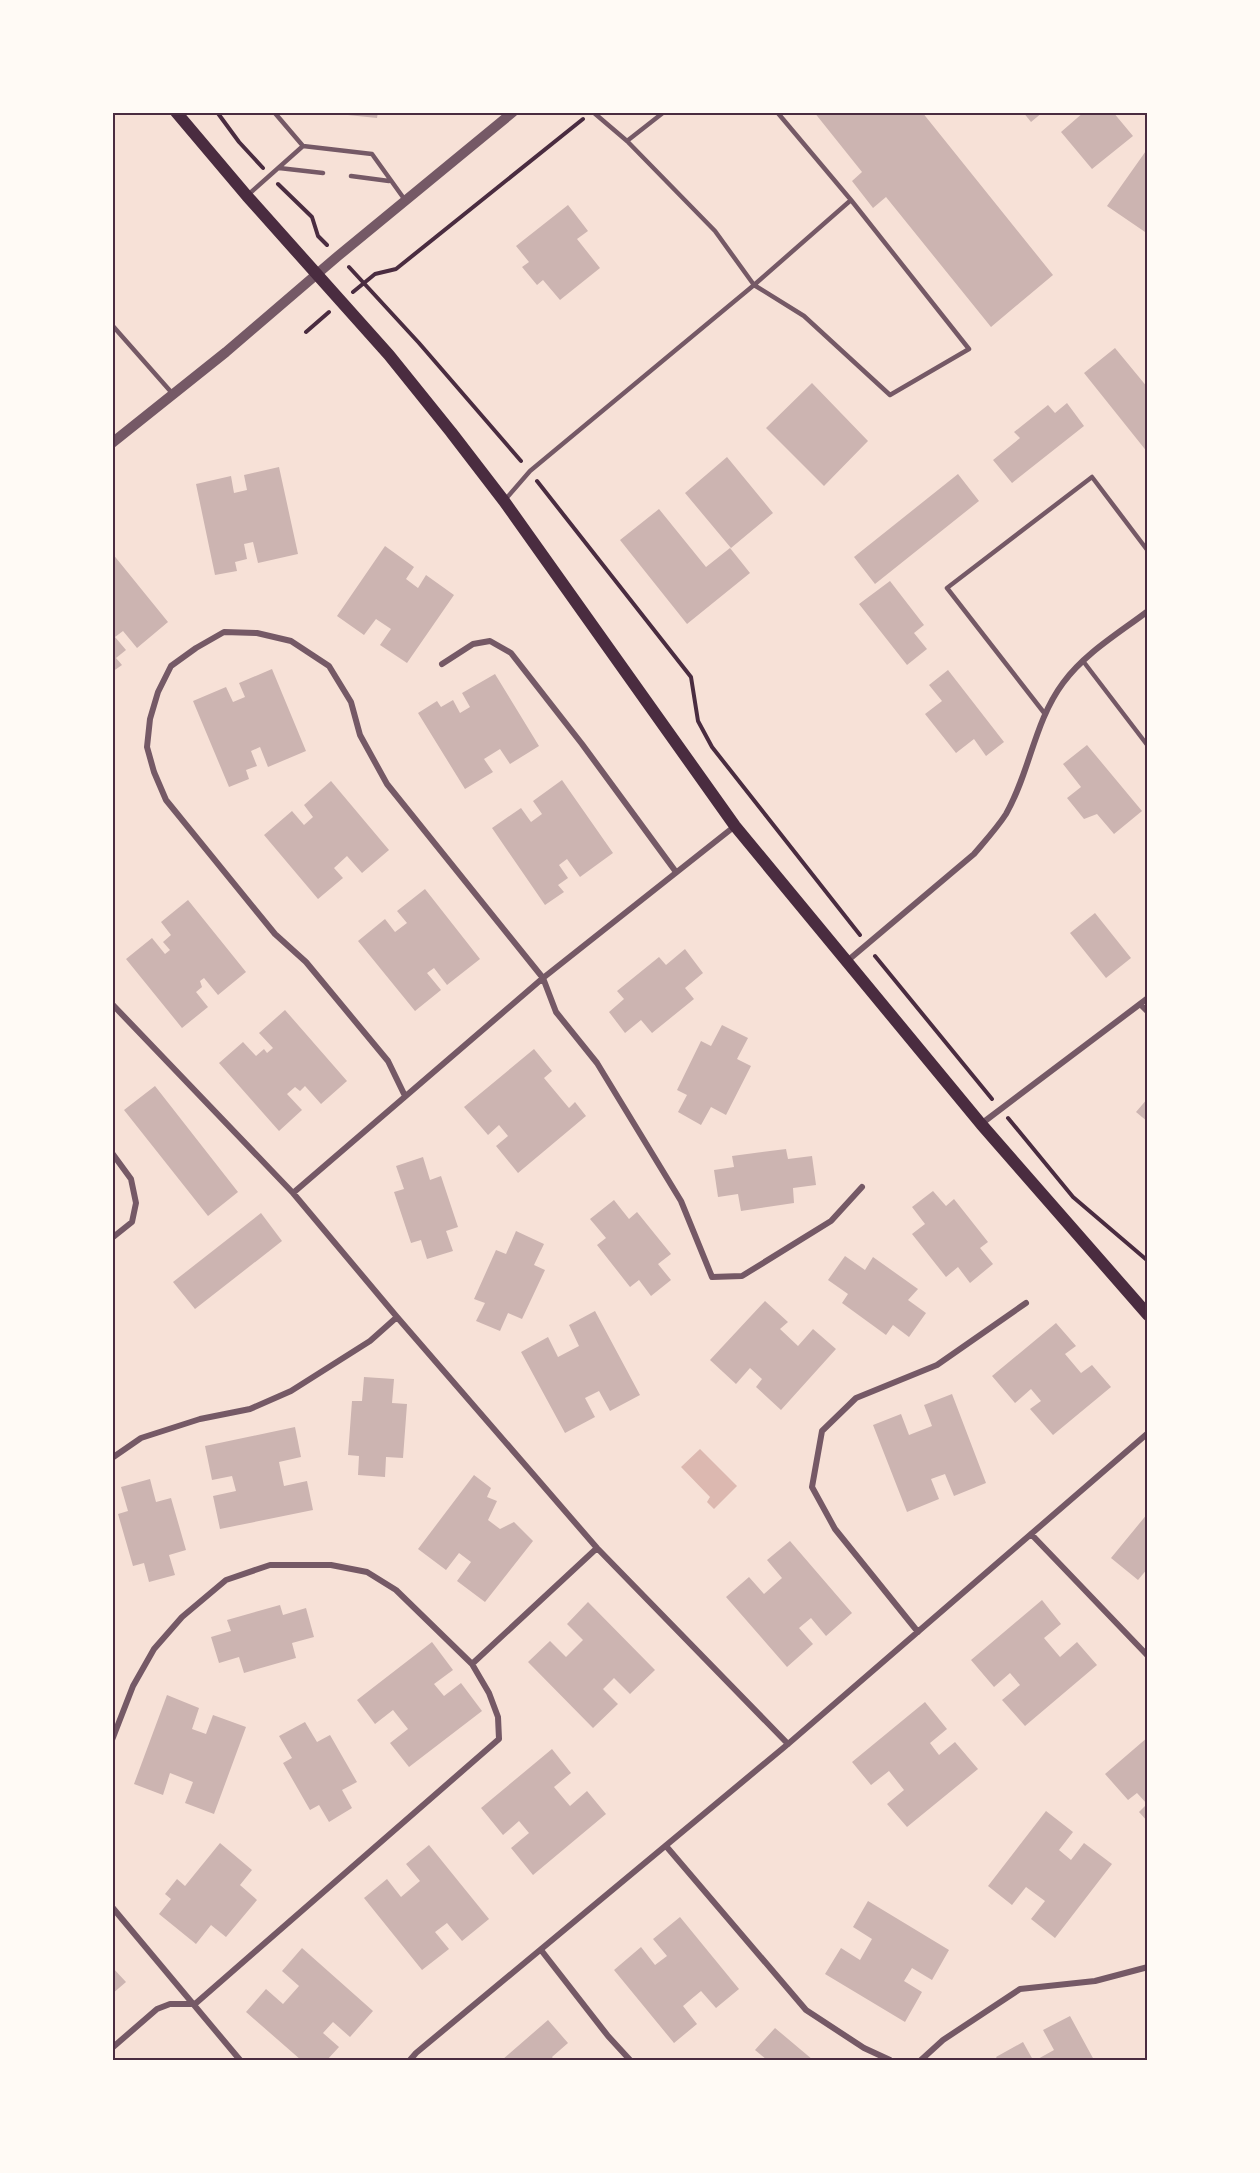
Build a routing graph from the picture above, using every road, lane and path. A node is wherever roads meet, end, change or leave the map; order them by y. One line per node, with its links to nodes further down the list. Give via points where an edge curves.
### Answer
1 (176, 112): 13 (main road)
2 (274, 112): 8 (lane)
3 (513, 112): 14 (street)
4 (592, 112): 7 (lane); 21 (path, via 396,269 375,274 364,282)
5 (664, 112): 7 (lane)
6 (777, 112): 15 (lane)
7 (627, 141): 17 (lane, via 714,231)
8 (303, 146): 9 (lane); 12 (lane, via 372,154)
9 (279, 168): 10 (lane); 13 (lane)
10 (323, 173)
11 (351, 177): 12 (lane)
12 (389, 181): 14 (lane)
13 (247, 196): 16 (main road)
14 (405, 200): 16 (street)
15 (851, 200): 17 (lane); 17 (lane, via 969,349 890,395 804,316)
16 (317, 274): 19 (street); 22 (main road, via 389,356)
17 (754, 285): 21 (lane)
18 (112, 325): 19 (lane)
19 (173, 393): 20 (street)
20 (112, 443)
21 (530, 471): 22 (lane); 31 (path, via 691,677 698,721 712,747)
22 (504, 501): 29 (main road)
23 (1148, 551): 27 (lane, via 1092,477 947,588)
24 (1148, 611): 25 (street)
25 (1083, 661): 27 (street); 28 (lane)
26 (442, 664): 30 (street, via 482,642 490,641 511,653)
27 (1045, 714): 31 (street, via 1017,790 992,833 974,854)
28 (1148, 746)
29 (735, 826): 30 (street); 32 (main road)
30 (676, 872): 33 (street)
31 (867, 945): 32 (street); 39 (path)
32 (846, 963): 40 (main road)
33 (543, 978): 38 (street); 38 (street, via 387,784 360,735 351,702 329,666 291,641 257,633 224,632 171,666 150,719 147,747 166,800 275,934 306,962 388,1061); 42 (street, via 556,1012 597,1063 681,1201 712,1277 742,1276 831,1221)
34 (1148, 998): 36 (street)
35 (112, 1004): 43 (street)
36 (1140, 1004): 37 (street); 39 (street)
37 (1148, 1012)
38 (405, 1096): 43 (street)
39 (1000, 1109): 40 (street); 45 (path, via 1073,1197)
40 (981, 1124): 47 (main road)
41 (112, 1153): 44 (street, via 130,1179 136,1203 132,1222)
42 (862, 1187)
43 (293, 1193): 48 (street)
44 (112, 1238)
45 (1148, 1261)
46 (1026, 1303): 53 (street, via 937,1365 856,1398 822,1431 812,1487 835,1529)
47 (1148, 1315)
48 (396, 1317): 50 (street, via 370,1341 291,1391 250,1409 200,1419 141,1438); 52 (street)
49 (1148, 1433): 51 (street)
50 (112, 1458)
51 (1031, 1534): 53 (street); 54 (street)
52 (597, 1548): 55 (street); 57 (street)
53 (918, 1632): 57 (street)
54 (1148, 1656)
55 (472, 1664): 56 (street, via 396,1590 367,1572 331,1565 270,1565 226,1580 182,1617 154,1649 133,1686); 62 (street, via 498,1717 499,1739)
56 (112, 1740)
57 (788, 1744): 58 (street)
58 (666, 1846): 60 (street); 67 (street, via 806,2010)
59 (112, 1907): 62 (street)
60 (541, 1950): 65 (street); 66 (street)
61 (1148, 1967): 68 (street, via 1095,1981 1020,1989 942,2040)
62 (195, 2004): 63 (street, via 170,2004 158,2009); 64 (street)
63 (112, 2048)
64 (240, 2061)
65 (410, 2061)
66 (630, 2061)
67 (890, 2061)
68 (921, 2061)

